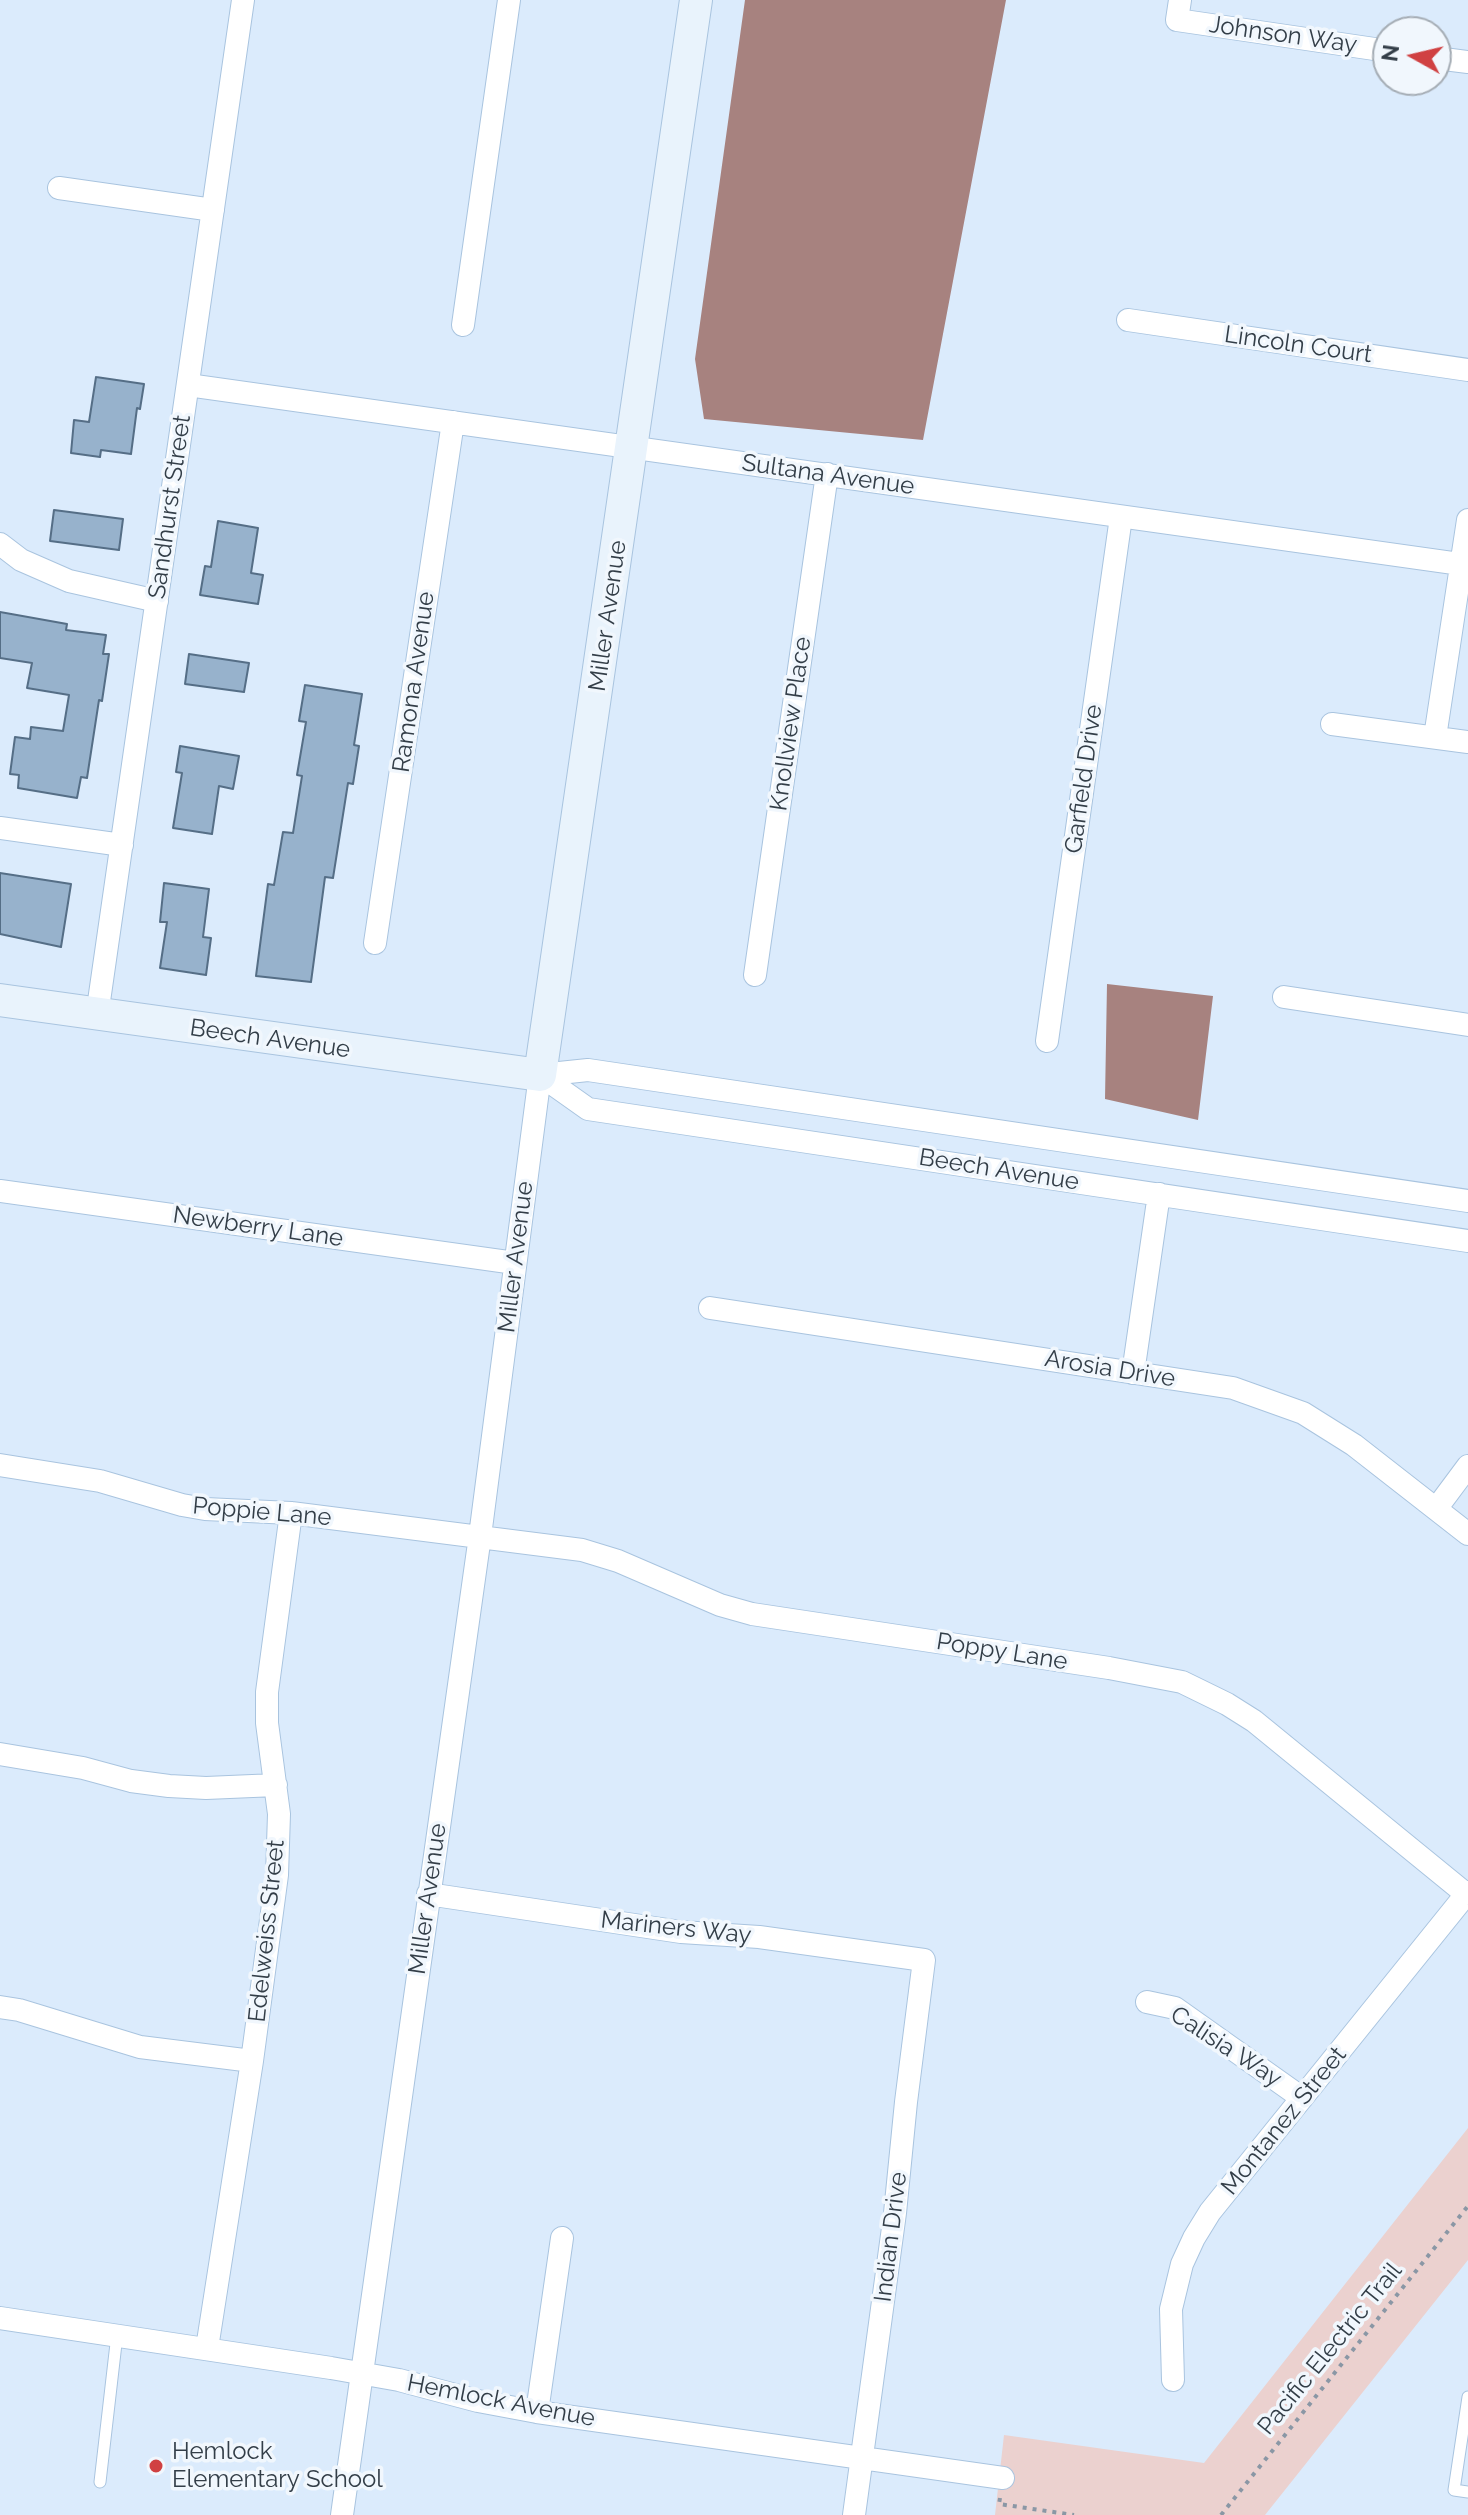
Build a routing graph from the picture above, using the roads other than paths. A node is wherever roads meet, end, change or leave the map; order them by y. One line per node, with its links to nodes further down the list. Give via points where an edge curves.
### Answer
1 (243, 0): 7 (street, Sandhurst Street)
2 (509, 0): 9 (street)
3 (696, 0): 13 (street, Miller Avenue)
4 (1179, 10): 5 (street, Johnson Way)
5 (1372, 48)
6 (59, 188): 7 (street)
7 (213, 210): 11 (street, Sandhurst Street)
8 (1128, 320): 10 (street, Lincoln Court)
9 (463, 325)
10 (1468, 370)
11 (188, 385): 12 (street, Sultana Avenue); 19 (street, Sandhurst Street)
12 (453, 422): 13 (street, Sultana Avenue); 25 (street, Ramona Avenue)
13 (633, 447): 14 (street, Sultana Avenue); 32 (street, Miller Avenue)
14 (827, 474): 15 (street, Sultana Avenue); 26 (street, Knollview Place)
15 (1121, 517): 18 (street, Sultana Avenue); 31 (street, Garfield Drive)
16 (1468, 520): 18 (street)
17 (0, 544): 19 (street, via 21,560 69,581)
18 (1465, 565): 21 (street)
19 (157, 601): 24 (street, Sandhurst Street)
20 (1332, 724): 21 (street)
21 (1435, 737): 22 (street)
22 (1468, 742)
23 (0, 828): 24 (street)
24 (122, 845): 29 (street, Sandhurst Street)
25 (375, 943)
26 (755, 975)
27 (1284, 997): 30 (street)
28 (0, 1000): 29 (street, Beech Avenue)
29 (97, 1015): 32 (street, Beech Avenue)
30 (1468, 1025)
31 (1047, 1041)
32 (540, 1075): 34 (street, Beech Avenue, via 588,1109); 35 (street, Beech Avenue, via 588,1070); 37 (street, Miller Avenue)
33 (0, 1191): 37 (street, Newberry Lane)
34 (1159, 1194): 36 (street, Beech Avenue); 39 (street)
35 (1468, 1201)
36 (1468, 1241)
37 (515, 1263): 45 (street, Miller Avenue)
38 (710, 1308): 39 (street, Arosia Drive)
39 (1133, 1373): 42 (street, Arosia Drive, via 1233,1388 1303,1413)
40 (0, 1465): 43 (street, Poppie Lane, via 100,1481 205,1509)
41 (1468, 1466): 42 (street)
42 (1436, 1509): 44 (street, Arosia Drive)
43 (291, 1513): 45 (street, Poppie Lane); 47 (street, Edelweiss Street, via 267,1692)
44 (1468, 1534)
45 (480, 1536): 48 (street, Poppy Lane, via 582,1550 752,1614 1182,1682 1254,1721); 49 (street, Miller Avenue)
46 (0, 1754): 47 (street, via 156,1784)
47 (276, 1785): 53 (street, Edelweiss Street, via 277,1875)
48 (1467, 1893): 54 (street, Montanez Street)
49 (428, 1894): 50 (street, Mariners Way, via 681,1932); 59 (street, Miller Avenue)
50 (924, 1960): 63 (street, Indian Drive)
51 (1147, 2002): 54 (street, Calisia Way, via 1175,2008)
52 (0, 2007): 53 (street, via 140,2047)
53 (252, 2061): 58 (street, Edelweiss Street)
54 (1302, 2098): 60 (street, Montanez Street, via 1210,2212 1182,2264 1171,2309)
55 (562, 2238): 62 (street)
56 (0, 2318): 57 (street, Hemlock Avenue)
57 (117, 2335): 58 (street, Hemlock Avenue); 65 (lane)
58 (207, 2348): 59 (street, Hemlock Avenue)
59 (362, 2374): 62 (street, Hemlock Avenue); 67 (street, Miller Avenue)
60 (1173, 2380)
61 (1468, 2397): 66 (lane, via 1454,2490)
62 (537, 2412): 63 (street, Hemlock Avenue)
63 (862, 2458): 64 (street, Hemlock Avenue); 68 (street, Indian Drive)
64 (1003, 2478)
65 (100, 2482)
66 (1468, 2492)
67 (342, 2515)
68 (854, 2515)

